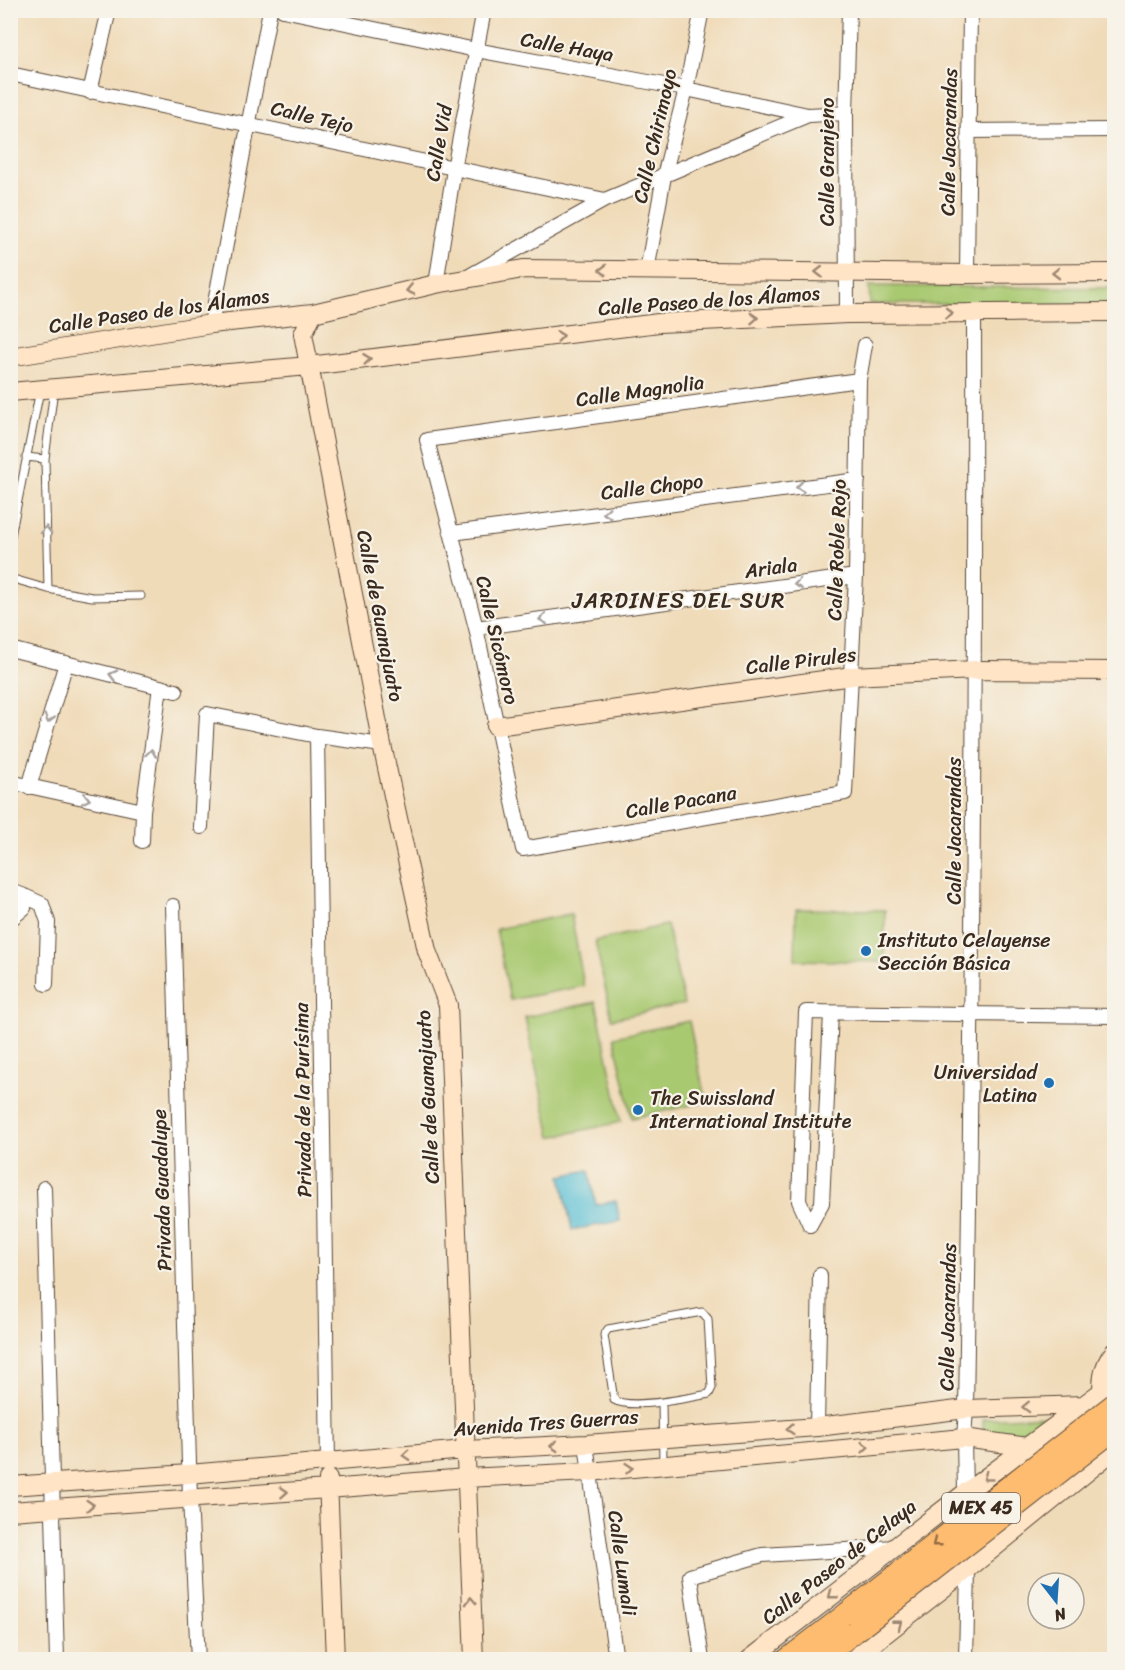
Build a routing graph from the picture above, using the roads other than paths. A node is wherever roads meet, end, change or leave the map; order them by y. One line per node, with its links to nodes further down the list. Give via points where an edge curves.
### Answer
1 (109, 10): 11 (street)
2 (270, 10): 14 (street)
3 (283, 10): 8 (street, Calle Haya)
4 (484, 10): 8 (street, Calle Vid)
5 (702, 10): 10 (street, Calle Chirimoyo)
6 (849, 10): 12 (street, Calle Granjeno)
7 (970, 10): 16 (street, Calle Jacarandas)
8 (476, 51): 10 (street, Calle Haya); 17 (street, Calle Vid)
9 (10, 74): 11 (street, Calle Tejo)
10 (686, 89): 13 (street, Calle Haya); 18 (street, Calle Chirimoyo)
11 (90, 92): 14 (street, Calle Tejo)
12 (846, 113): 13 (street); 21 (street, Calle Granjeno)
13 (808, 115): 18 (street)
14 (249, 123): 17 (street, Calle Tejo); 30 (street)
15 (1114, 130): 16 (street)
16 (969, 131): 23 (street, Calle Jacarandas)
17 (454, 169): 19 (street, Calle Tejo); 25 (street, Calle Vid)
18 (664, 176): 19 (street); 20 (street, Calle Chirimoyo)
19 (604, 200): 24 (street)
20 (647, 271): 21 (main road, Calle Paseo de los Álamos, one-way to 20); 24 (main road, Calle Paseo de los Álamos, one-way to 24, via 523,269)
21 (846, 272): 23 (main road, Calle Paseo de los Álamos); 29 (street, Calle Granjeno)
22 (1114, 273): 23 (main road, Calle Paseo de los Álamos, one-way to 23)
23 (967, 274)
24 (464, 278): 25 (main road, Calle Paseo de los Álamos)
25 (436, 284): 27 (main road, Calle Paseo de los Álamos, one-way to 27)
26 (1114, 312): 28 (main road, Calle Paseo de los Álamos)
27 (313, 313): 30 (main road, Calle Paseo de los Álamos); 33 (main road, via 303,334)
28 (974, 313): 29 (main road, Calle Paseo de los Álamos, one-way to 28); 50 (street, Calle Jacarandas)
29 (848, 314): 33 (main road, Calle Paseo de los Álamos, one-way to 29, via 659,323)
30 (211, 324): 32 (main road, Calle Paseo de los Álamos)
31 (865, 345): 34 (street, Calle Roble Rojo)
32 (10, 357)
33 (309, 366): 35 (main road, Calle Paseo de los Álamos); 57 (main road, Calle de Guanajuato)
34 (859, 380): 37 (street, Calle Magnolia); 40 (street, Calle Roble Rojo)
35 (47, 390): 36 (main road, Calle Paseo de los Álamos); 38 (lane); 39 (lane)
36 (10, 392)
37 (427, 440): 41 (street, Calle Sicómoro)
38 (26, 457): 39 (lane); 42 (lane)
39 (45, 459): 45 (lane, one-way to 39)
40 (858, 480): 41 (street, Calle Chopo, one-way to 41); 43 (street, Calle Roble Rojo)
41 (452, 533): 47 (street, Calle Sicómoro)
42 (10, 541)
43 (856, 576): 47 (street, Ariala, one-way to 47); 52 (street, Calle Roble Rojo)
44 (10, 578): 45 (lane)
45 (48, 589): 46 (lane, via 92,597)
46 (141, 596)
47 (476, 628): 55 (street, Calle Sicómoro)
48 (10, 649): 49 (street)
49 (66, 663): 53 (street, one-way to 49); 59 (street, one-way to 59)
50 (975, 670): 51 (main road, Calle Pirules); 52 (main road, Calle Pirules); 70 (street, Calle Jacarandas)
51 (1114, 671)
52 (852, 676): 55 (main road, Calle Pirules); 60 (street, Calle Roble Rojo)
53 (160, 687): 54 (street); 61 (street, one-way to 53)
54 (176, 691)
55 (496, 726): 64 (street, Calle Sicómoro)
56 (317, 736): 57 (street); 62 (street, via 207,714); 90 (street, Privada de la Purísima)
57 (382, 745): 88 (main road, Calle de Guanajuato, via 427,951 448,1005)
58 (10, 782): 59 (street)
59 (29, 787): 61 (street, one-way to 61)
60 (845, 793): 64 (street, Calle Pacana)
61 (143, 811): 63 (street)
62 (201, 827)
63 (142, 841)
64 (523, 849)
65 (16, 893): 67 (street, via 24,908); 68 (street, via 42,904 48,922)
66 (173, 906): 93 (street, Privada Guadalupe)
67 (10, 920)
68 (46, 984)
69 (831, 1012): 70 (street); 72 (street); 73 (street, via 806,1012)
70 (972, 1014): 71 (street); 80 (street, Calle Jacarandas)
71 (1114, 1016)
72 (826, 1115): 73 (street); 73 (street, via 822,1203 810,1225 800,1201)
73 (802, 1116)
74 (44, 1188): 95 (street)
75 (820, 1275): 82 (street)
76 (1114, 1352): 77 (main road, via 1103,1374)
77 (1108, 1398): 79 (main road, Calle Paseo de Celaya); 81 (main road, via 1104,1406); 105 (main road, MEX 45, one-way to 105, bridge)
78 (662, 1402): 78 (lane, via 709,1394 712,1388 708,1319 702,1312 608,1329 604,1335 614,1400); 84 (lane)
79 (1084, 1405): 80 (main road, Avenida Tres Guerras, one-way to 80); 87 (main road, Calle Paseo de Celaya)
80 (966, 1409): 82 (main road, Avenida Tres Guerras); 85 (street, Calle Jacarandas)
81 (1114, 1423)
82 (817, 1427): 84 (main road, Avenida Tres Guerras, one-way to 84)
83 (1114, 1430): 105 (main road, MEX 45, bridge)
84 (662, 1438): 86 (main road, Avenida Tres Guerras); 91 (lane)
85 (964, 1438): 87 (main road); 91 (main road, one-way to 85); 99 (street, Calle Jacarandas)
86 (586, 1444): 88 (main road, Avenida Tres Guerras, one-way to 88); 92 (street, Calle Lumali)
87 (1028, 1447): 98 (street, via 1057,1455 1063,1466); 99 (main road, Calle Paseo de Celaya, one-way to 99)
88 (465, 1450): 90 (main road, Avenida Tres Guerras, one-way to 90); 94 (main road, Calle de Guanajuato)
89 (1114, 1450): 98 (main road)
90 (328, 1463): 93 (main road, Avenida Tres Guerras); 97 (main road)
91 (663, 1466): 92 (main road, one-way to 91)
92 (589, 1472): 94 (main road); 110 (street, Calle Lumali)
93 (189, 1474): 95 (main road, Avenida Tres Guerras); 100 (street, Privada Guadalupe)
94 (466, 1478): 97 (main road); 109 (main road, Calle de Guanajuato, one-way to 94)
95 (52, 1483): 96 (main road, Avenida Tres Guerras); 101 (street)
96 (10, 1486)
97 (328, 1489): 100 (main road, one-way to 97); 108 (main road)
98 (1065, 1490): 104 (main road)
99 (964, 1493): 103 (main road, Calle Paseo de Celaya)
100 (190, 1498): 101 (main road, one-way to 100); 107 (street, Privada Guadalupe)
101 (54, 1507): 102 (main road); 106 (street)
102 (10, 1511)
103 (896, 1547): 111 (street, via 762,1555 690,1576); 112 (main road, Calle Paseo de Celaya, one-way to 112)
104 (968, 1569): 115 (main road, one-way to 104); 116 (street)
105 (851, 1622): 113 (main road, MEX 45); 114 (main road, MEX 45)
106 (57, 1659)
107 (198, 1659)
108 (335, 1659)
109 (474, 1659)
110 (616, 1659)
111 (702, 1659)
112 (749, 1659)
113 (786, 1659)
114 (819, 1659)
115 (852, 1659)
116 (966, 1659)

